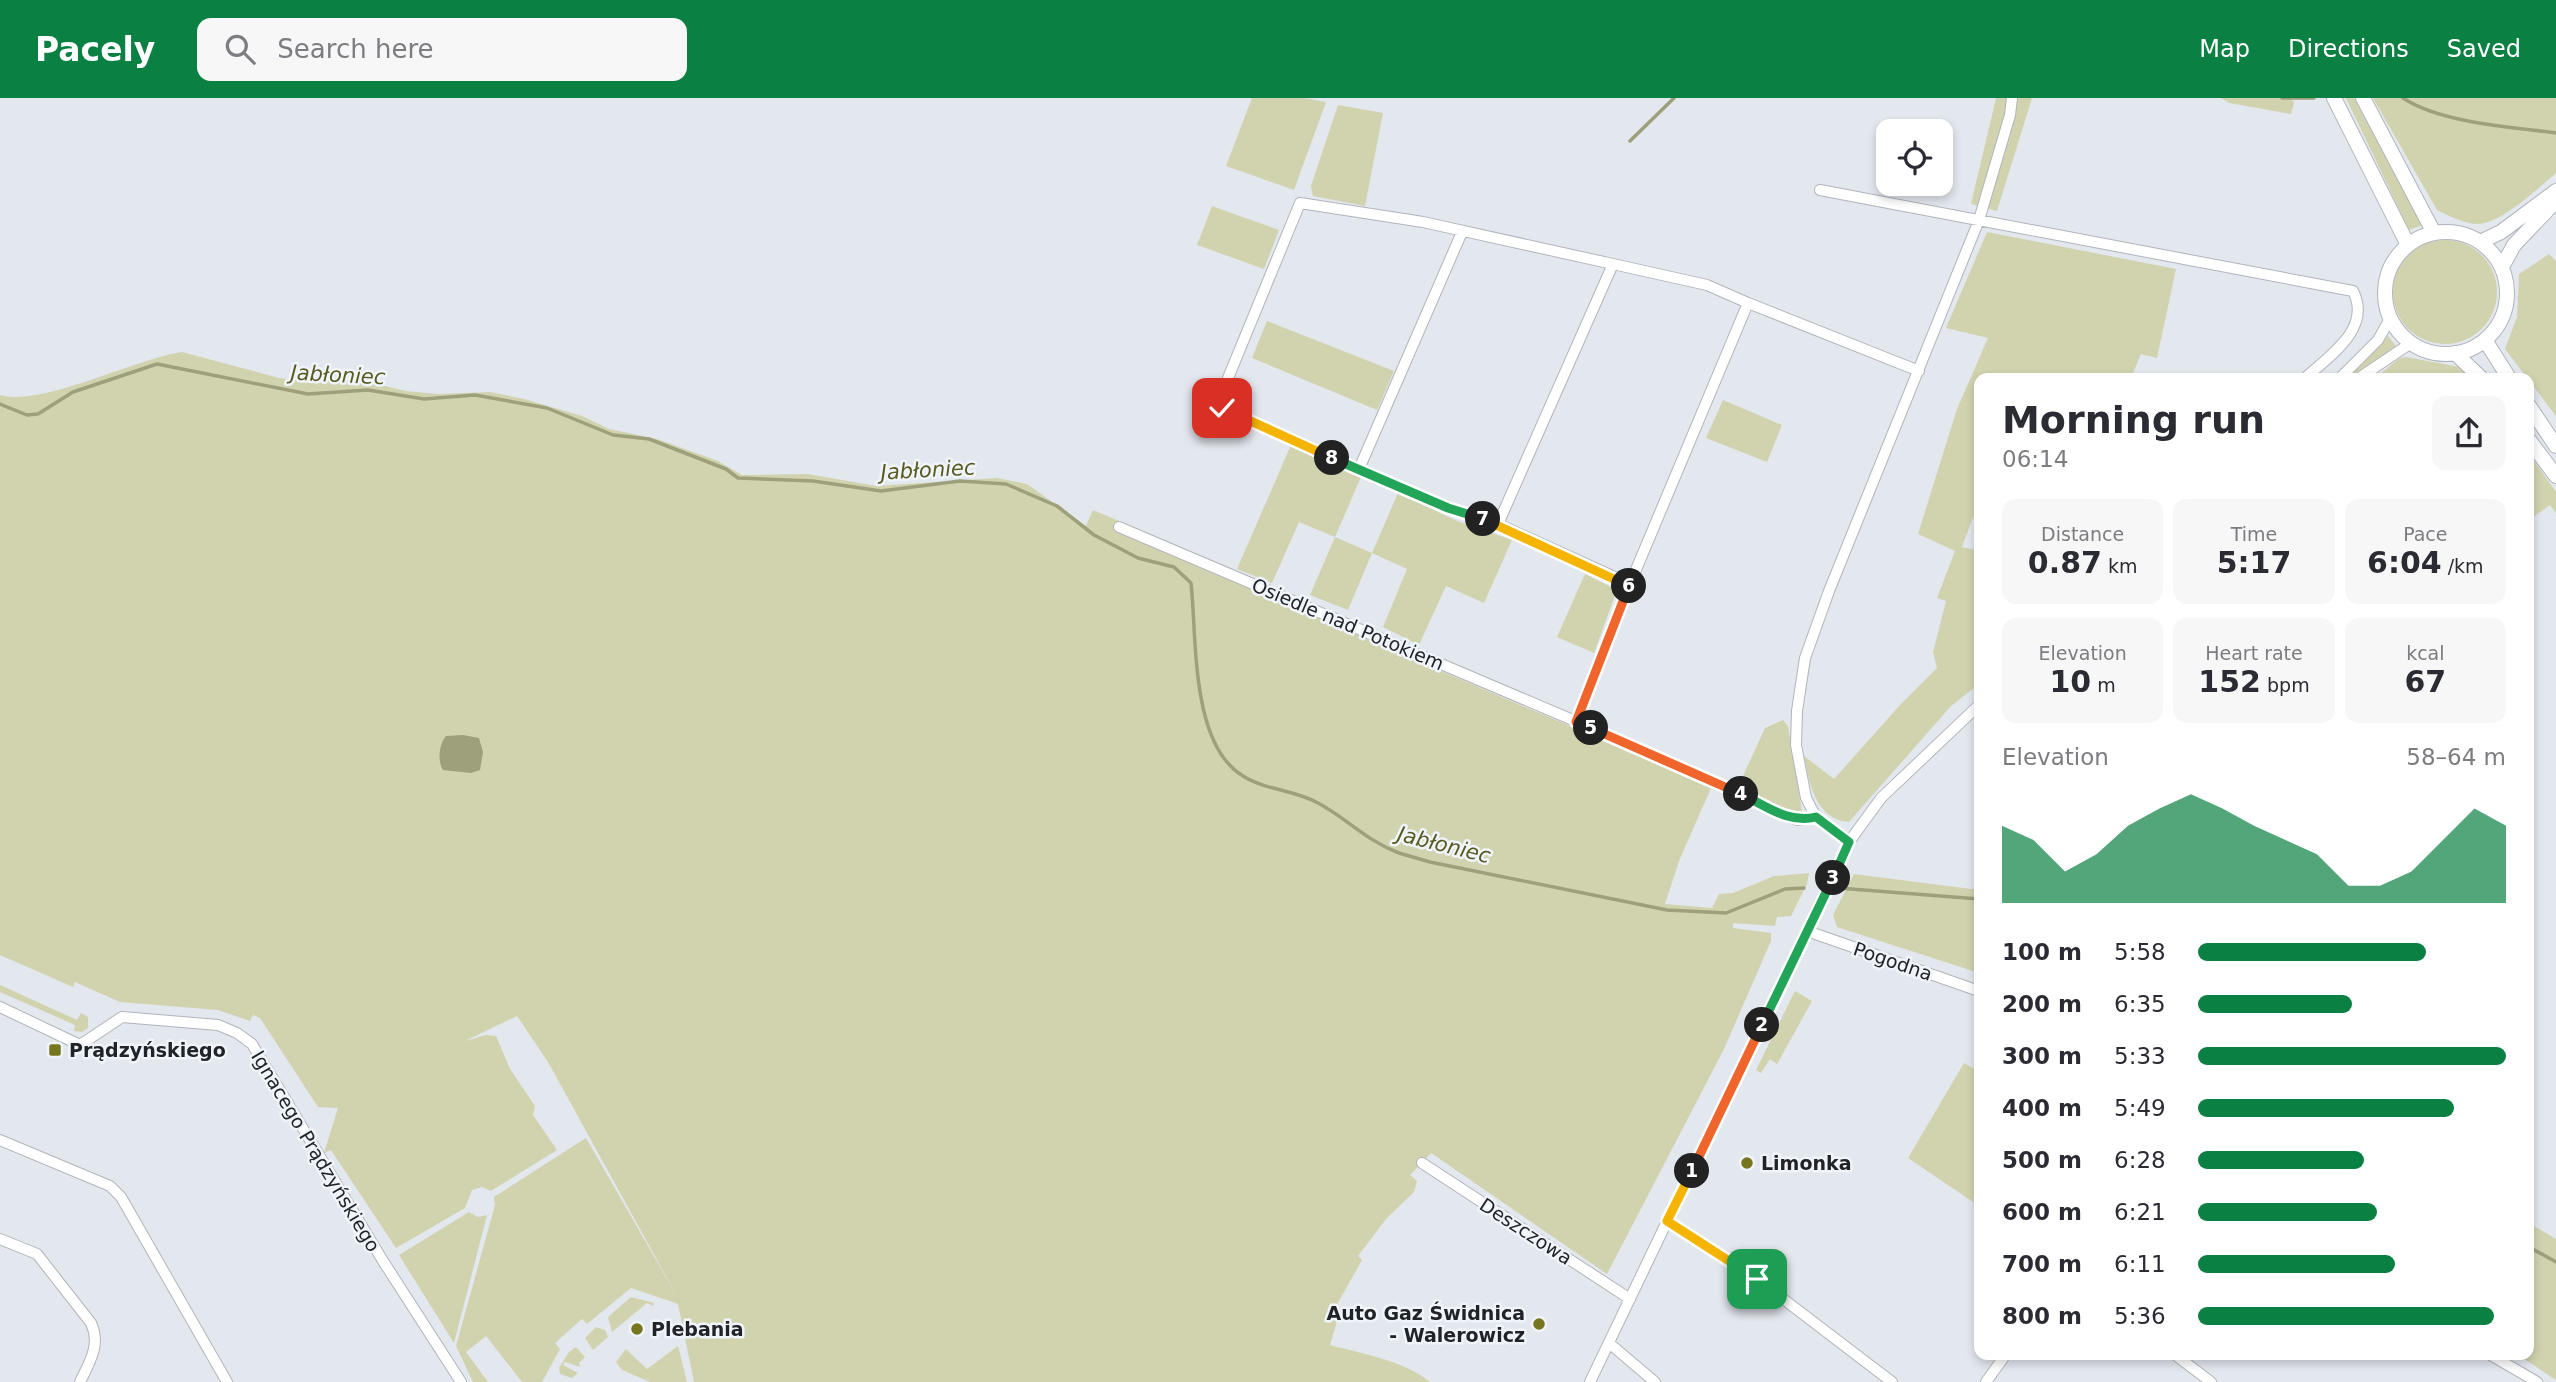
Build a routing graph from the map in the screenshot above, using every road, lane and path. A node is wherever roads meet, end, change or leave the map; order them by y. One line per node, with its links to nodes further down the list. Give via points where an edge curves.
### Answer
1 (2012, 98): 7 (street)
2 (2334, 98): 11 (main road)
3 (2363, 98): 9 (main road)
4 (1820, 190): 7 (street)
5 (2556, 191): 10 (main road)
6 (2556, 201): 13 (main road, via 2514,244)
7 (1979, 220): 19 (street); 20 (street, via 2353,291 2360,304 2358,322 2336,351)
8 (1462, 232): 12 (street); 28 (street); 28 (street, via 1300,203 1226,383 1222,408)
9 (2434, 233): 10 (main road, via 2466,235); 11 (main road)
10 (2480, 242): 13 (main road)
11 (2408, 246): 15 (main road, via 2387,279)
12 (1613, 264): 14 (street, via 1707,285); 30 (street)
13 (2502, 267): 16 (main road, via 2505,306)
14 (1748, 303): 19 (street); 32 (street)
15 (2390, 317): 17 (main road); 21 (street, via 2378,340)
16 (2485, 340): 18 (main road); 24 (main road)
17 (2411, 343): 18 (main road, via 2432,352); 22 (street)
18 (2455, 353): 23 (main road)
19 (1919, 371): 35 (street, via 1805,658 1796,745 1806,798)
20 (2311, 373)
21 (2345, 373)
22 (2366, 373)
23 (2476, 373)
24 (2506, 373)
25 (2534, 413): 26 (main road)
26 (2556, 446)
27 (2534, 447): 29 (main road)
28 (1359, 469): 30 (street, via 1448,508)
29 (2556, 476)
30 (1499, 524): 32 (street)
31 (1119, 527): 34 (street, Osiedle nad Potokiem)
32 (1630, 584): 34 (street)
33 (1974, 710): 36 (street, via 1881,798)
34 (1576, 722): 35 (street, Osiedle nad Potokiem, via 1788,817)
35 (1816, 817): 36 (street)
36 (1849, 842): 37 (street)
37 (1807, 931): 38 (street, Pogodna); 42 (street)
38 (1974, 989)
39 (0, 1007): 51 (street, Ignacego Prądzyńskiego, via 80,1045 122,1017 218,1025 252,1044)
40 (0, 1140): 50 (street, via 110,1186 121,1197)
41 (1422, 1163): 44 (street, Deszczowa)
42 (1667, 1221): 44 (street); 54 (street, via 1757,1279)
43 (0, 1239): 49 (street, via 37,1254 91,1323 96,1336 94,1352)
44 (1630, 1299): 45 (street)
45 (1612, 1346): 52 (street); 53 (street)
46 (2002, 1360): 55 (street)
47 (2182, 1360): 56 (street)
48 (2500, 1360): 57 (street)
49 (80, 1382)
50 (227, 1382)
51 (461, 1382)
52 (1590, 1382)
53 (1655, 1382)
54 (1892, 1382)
55 (1986, 1382)
56 (2211, 1382)
57 (2537, 1382)

